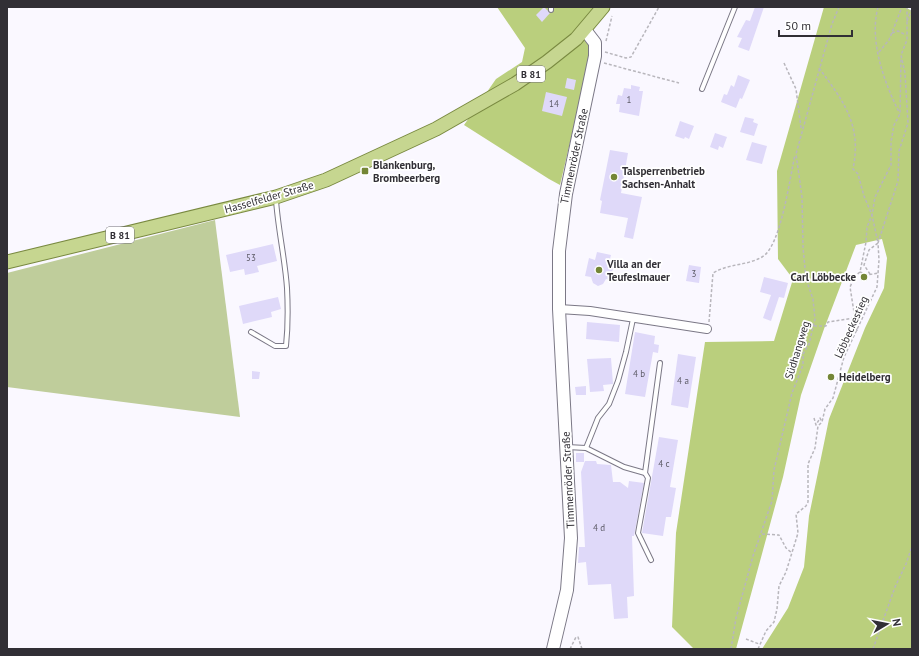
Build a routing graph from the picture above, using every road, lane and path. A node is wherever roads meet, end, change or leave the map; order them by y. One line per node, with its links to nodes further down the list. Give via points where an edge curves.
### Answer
1 (659, 7): 16 (path, via 631,57 626,58 603,51)
2 (736, 7): 20 (lane)
3 (839, 7): 18 (path, Südhangweg)
4 (878, 7): 14 (path, via 875,18)
5 (902, 7): 11 (path)
6 (907, 7): 9 (path, Löbbeckestieg)
7 (608, 9): 10 (main road, Hasselfelder Straße / B 81); 13 (path)
8 (912, 9): 9 (path, Löbbeckestieg)
9 (907, 21): 12 (path, Löbbeckestieg)
10 (585, 30): 16 (main road, Timmenröder Straße, via 595,43); 24 (main road, Hasselfelder Straße / B 81, via 530,74 452,121 326,180)
11 (892, 33): 12 (path, via 898,31); 14 (path)
12 (907, 35): 15 (path, Löbbeckestieg)
13 (605, 45)
14 (879, 52): 21 (path, via 885,81)
15 (901, 55): 21 (path); 26 (path, Löbbeckestieg, via 905,73 908,123 899,151 898,181)
16 (598, 62): 19 (path); 31 (main road, Timmenröder Straße, via 570,169 562,219 558,271)
17 (784, 63): 22 (path, via 796,89)
18 (819, 68): 22 (path, Südhangweg); 25 (path, via 846,105 852,118 857,151 853,169 858,174)
19 (679, 84)
20 (702, 89)
21 (900, 114): 25 (path, via 894,125 891,142 891,165 875,197)
22 (801, 130): 23 (path, Südhangweg)
23 (796, 154): 34 (path, Südhangweg, via 802,197 806,279 814,299); 35 (path, via 783,217 776,237 764,256 746,263 724,266 713,273 711,315)
24 (276, 197): 27 (main road, Hasselfelder Straße / B 81); 37 (lane, via 278,233 287,286 286,346 275,346)
25 (872, 215): 26 (path); 28 (path, via 867,227)
26 (878, 243): 29 (path, Löbbeckestieg); 30 (path, via 869,250 864,264)
27 (7, 262)
28 (860, 272): 30 (path); 32 (path, via 850,287)
29 (878, 272): 30 (path); 36 (path, Löbbeckestieg, via 877,287)
30 (870, 274)
31 (559, 309): 33 (street, via 590,311); 41 (main road, Timmenröder Straße)
32 (854, 318): 34 (path, via 828,322 826,326); 36 (path)
33 (633, 319): 35 (street); 42 (lane, via 618,381 609,404 598,418)
34 (814, 326): 44 (path, Südhangweg, via 792,393 774,470 772,500)
35 (707, 329)
36 (857, 331): 40 (path, Löbbeckestieg, via 844,357 833,398 825,409)
37 (251, 332)
38 (660, 363): 43 (lane)
39 (814, 418): 40 (path, via 816,425 820,418)
40 (822, 422): 46 (path, Löbbeckestieg, via 818,426 815,448 808,464 808,502 796,514 798,533)
41 (567, 447): 42 (lane); 50 (main road, Timmenröder Straße, via 571,556 563,612)
42 (586, 448): 43 (lane, via 624,467)
43 (645, 473): 47 (lane, via 648,478 638,533)
44 (762, 534): 46 (path, via 779,534 786,548); 53 (path, Südhangweg, via 753,556 736,618)
45 (912, 546): 55 (path)
46 (792, 553): 49 (path, Löbbeckestieg, via 779,586 778,609 774,622)
47 (651, 560)
48 (746, 639): 49 (path)
49 (759, 644): 54 (path, Löbbeckestieg)
50 (553, 649)
51 (570, 649): 52 (path, via 578,637)
52 (582, 649)
53 (731, 649)
54 (758, 649)
55 (873, 649)

